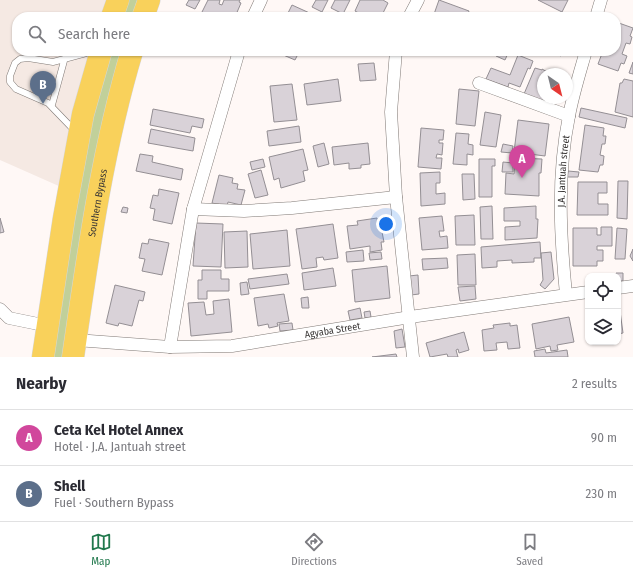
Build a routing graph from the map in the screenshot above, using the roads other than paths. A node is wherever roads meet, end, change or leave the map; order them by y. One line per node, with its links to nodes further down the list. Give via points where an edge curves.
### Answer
1 (118, 0): 6 (highway)
2 (149, 0): 7 (highway)
3 (261, 0): 8 (street)
4 (418, 0): 9 (street)
5 (601, 0): 10 (street)
6 (114, 12)
7 (145, 12)
8 (255, 12)
9 (412, 12)
10 (597, 12)
11 (77, 56): 17 (lane)
12 (100, 56): 21 (highway)
13 (131, 56): 33 (highway, Southern Bypass, via 111,128)
14 (238, 56): 23 (street)
15 (395, 56): 22 (street, via 391,112)
16 (585, 56): 20 (street, J.A. Jantuah street)
17 (64, 60): 19 (lane); 19 (lane, via 53,62 20,59 11,72 10,82 16,89)
18 (479, 83): 20 (street)
19 (52, 105): 21 (lane)
20 (569, 116): 27 (street, J.A. Jantuah street, via 561,170 560,206 560,239)
21 (79, 136): 31 (highway)
22 (396, 197): 23 (street, via 284,209); 29 (street)
23 (193, 210): 32 (street)
24 (633, 286): 25 (street)
25 (621, 288)
26 (585, 292): 27 (street, Agyaba Street)
27 (566, 294): 29 (street, Agyaba Street)
28 (0, 309): 30 (street)
29 (410, 318): 32 (street, Agyaba Street, via 232,346); 35 (street)
30 (4, 319): 31 (street)
31 (48, 326): 34 (highway)
32 (170, 347): 33 (street, Agyaba Street)
33 (74, 348)
34 (43, 357)
35 (413, 357)

